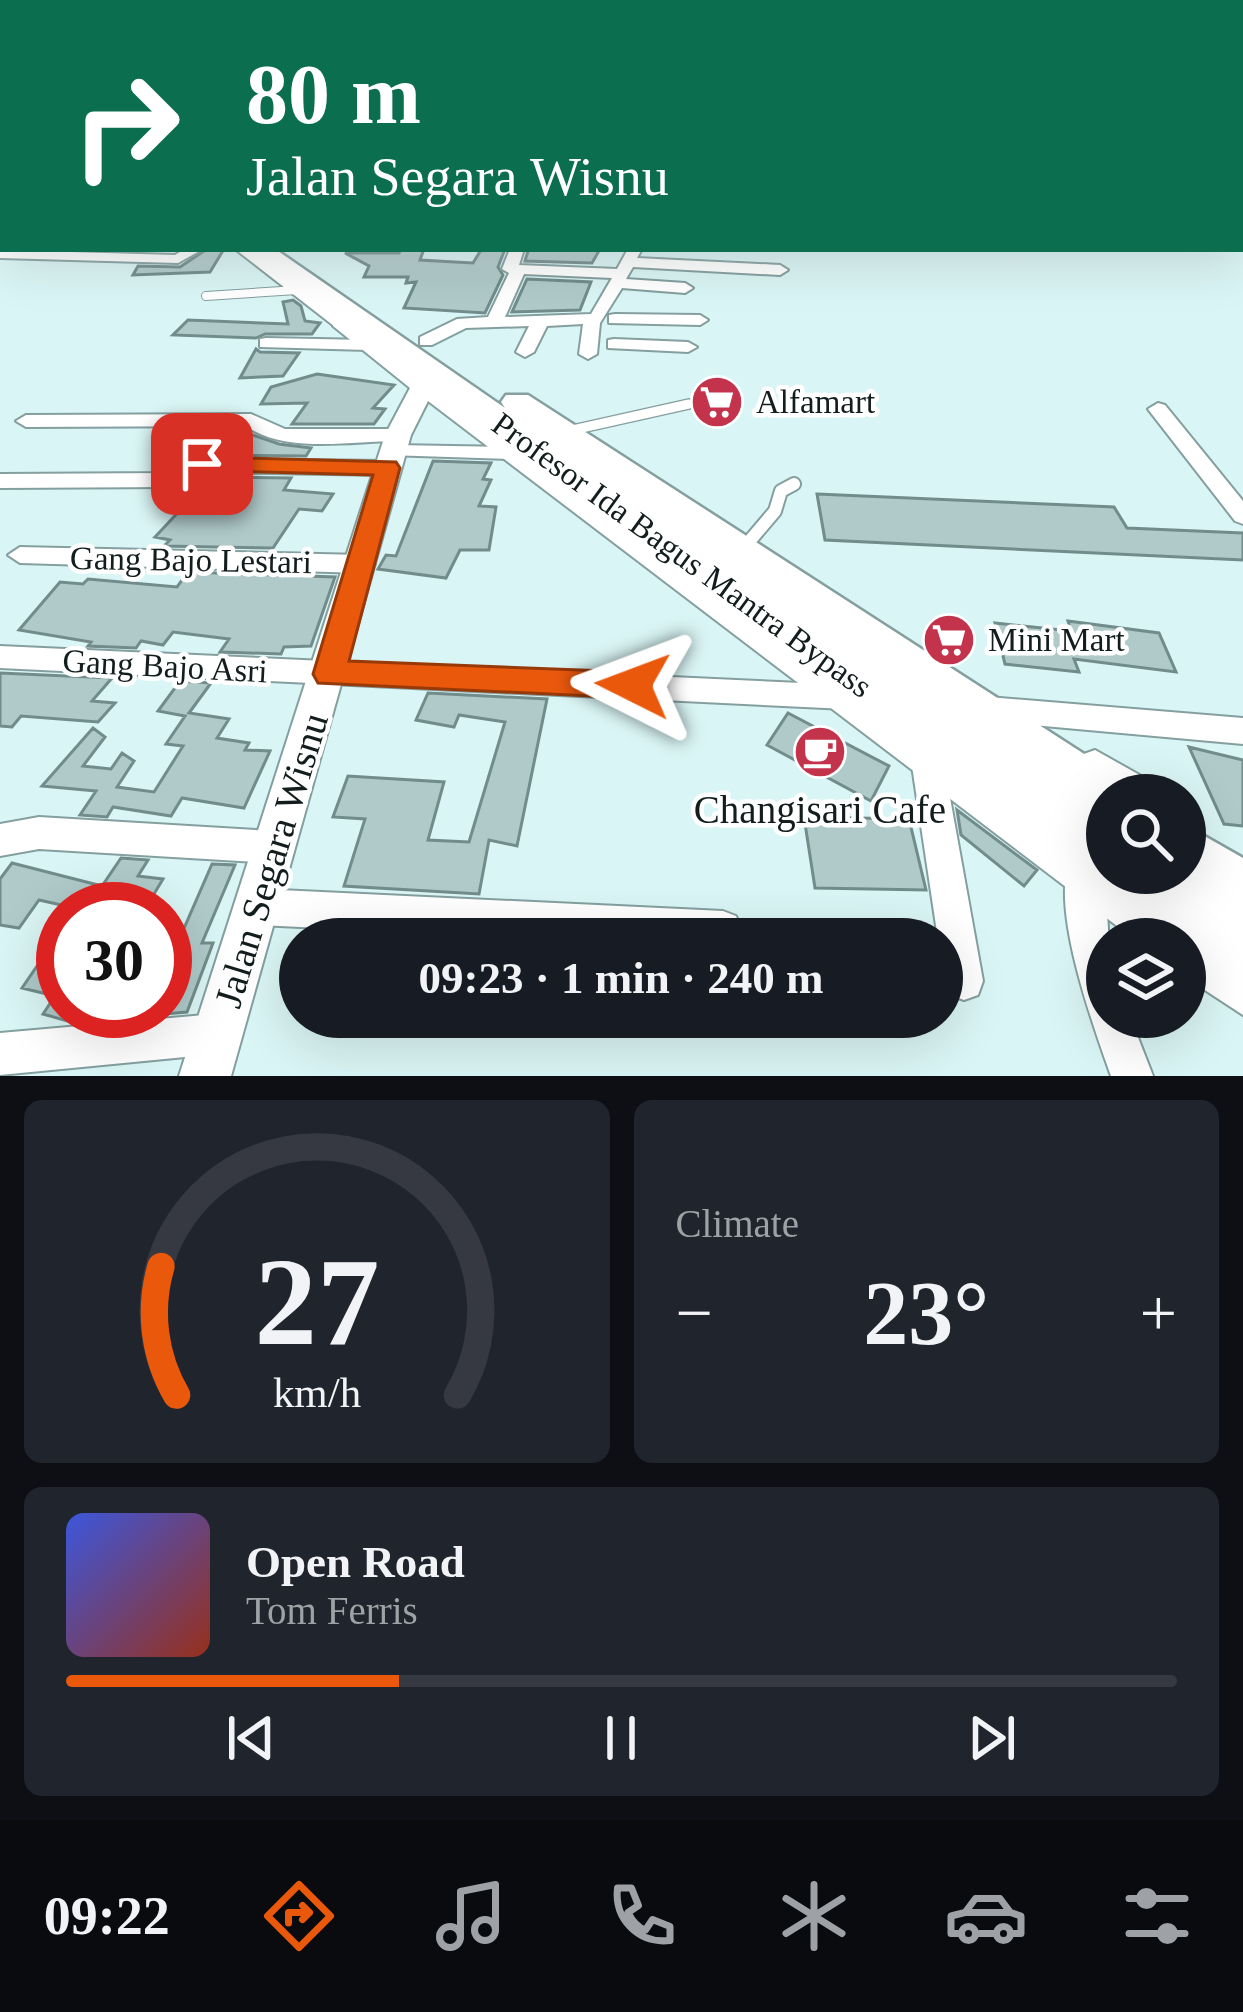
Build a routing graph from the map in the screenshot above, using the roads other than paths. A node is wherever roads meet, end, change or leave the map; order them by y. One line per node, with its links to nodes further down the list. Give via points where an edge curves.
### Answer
1 (191, 252): 6 (street, via 178,259)
2 (246, 252): 10 (street)
3 (264, 252): 12 (highway, Profesor Ida Bagus Mantra Bypass)
4 (299, 252): 23 (highway, Profesor Ida Bagus Mantra Bypass)
5 (516, 252): 9 (street, via 510,268)
6 (0, 254)
7 (626, 267): 8 (street); 9 (street); 13 (street); 13 (street, via 683,296)
8 (780, 269)
9 (518, 270): 14 (street)
10 (297, 290): 11 (lane); 12 (street)
11 (206, 296)
12 (341, 314): 19 (street); 23 (highway, Profesor Ida Bagus Mantra Bypass)
13 (604, 314): 15 (street); 16 (street); 18 (street); 22 (street)
14 (495, 320): 15 (street); 23 (street, via 458,324)
15 (541, 320): 21 (street)
16 (700, 320)
17 (266, 343): 19 (street)
18 (614, 344): 20 (street); 24 (street)
19 (368, 345): 23 (street)
20 (688, 347)
21 (525, 352)
22 (588, 354)
23 (428, 363): 28 (highway, Profesor Ida Bagus Mantra Bypass); 29 (street, Jalan Segara Wisnu); 30 (street); 41 (highway, Profesor Ida Bagus Mantra Bypass)
24 (612, 370)
25 (688, 404): 28 (lane)
26 (1158, 409): 33 (street)
27 (26, 421): 29 (street, via 251,420 270,433)
28 (561, 432): 34 (highway, Profesor Ida Bagus Mantra Bypass)
29 (393, 451): 30 (street); 31 (street, via 202,464 166,480); 36 (street, Jalan Segara Wisnu)
30 (511, 453): 40 (street)
31 (0, 481)
32 (794, 484): 34 (lane)
33 (1243, 516)
34 (741, 551): 37 (highway, Profesor Ida Bagus Mantra Bypass)
35 (20, 555): 36 (street, Gang Bajo Lestari)
36 (363, 564): 39 (street, Jalan Segara Wisnu)
37 (867, 637): 42 (highway, Profesor Ida Bagus Mantra Bypass); 43 (street, via 929,658)
38 (0, 657): 39 (street, Gang Bajo Asri)
39 (329, 674): 40 (street, Gang Bajo Asri); 50 (street, Jalan Segara Wisnu)
40 (839, 696): 41 (street, Gang Bajo Asri); 45 (street)
41 (885, 701): 42 (street, Gang Bajo Asri); 51 (highway, Profesor Ida Bagus Mantra Bypass)
42 (969, 706): 43 (street, Gang Bajo Asri); 47 (highway, Profesor Ida Bagus Mantra Bypass)
43 (1012, 711): 44 (street, Gang Bajo Asri); 46 (street)
44 (1243, 730)
45 (927, 759): 52 (street); 63 (street)
46 (1106, 774)
47 (1086, 784)
48 (0, 840): 50 (street, via 39,833)
49 (1206, 840): 53 (street)
50 (271, 847): 58 (street, Jalan Segara Wisnu)
51 (1086, 853)
52 (1086, 856)
53 (1243, 865)
54 (1206, 866): 55 (highway)
55 (1243, 892)
56 (1130, 894): 60 (street)
57 (1147, 894): 61 (highway, Profesor Ida Bagus Mantra Bypass)
58 (259, 907): 59 (street); 65 (street, Jalan Segara Wisnu)
59 (491, 918)
60 (1152, 918)
61 (1243, 955)
62 (1206, 964): 64 (street)
63 (964, 981)
64 (1243, 991)
65 (216, 1034): 67 (street); 68 (street, Jalan Segara Wisnu)
66 (1118, 1038): 69 (street)
67 (0, 1054)
68 (205, 1076)
69 (1132, 1076)

